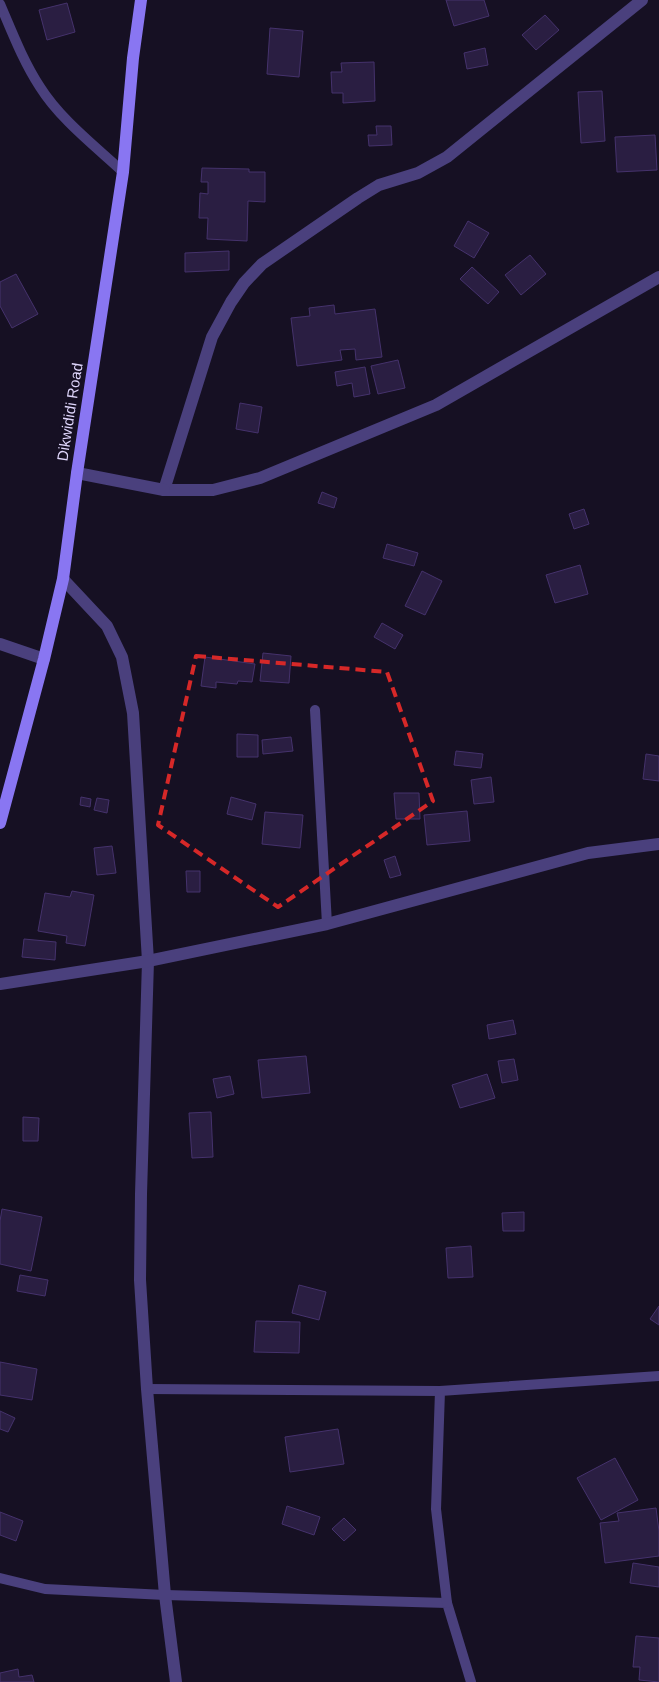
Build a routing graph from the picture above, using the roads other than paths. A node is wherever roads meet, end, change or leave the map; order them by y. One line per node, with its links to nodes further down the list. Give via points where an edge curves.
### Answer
1 (141, 0): 4 (street, Dikwididi Road)
2 (642, 0): 7 (street, via 447,157 418,173 379,185 262,264 244,283 212,337)
3 (0, 4): 4 (lane, via 22,56 55,108)
4 (123, 172): 6 (street, Dikwididi Road)
5 (659, 277): 7 (street, via 436,405 260,478 213,490)
6 (77, 474): 7 (street); 8 (street, Dikwididi Road)
7 (164, 490)
8 (63, 579): 10 (street, Dikwididi Road); 15 (street, via 107,626 122,656 133,713)
9 (0, 644): 10 (street)
10 (44, 659): 12 (street, Dikwididi Road)
11 (315, 710): 14 (lane)
12 (0, 823)
13 (659, 844): 14 (street, via 588,853)
14 (327, 924): 15 (street)
15 (148, 960): 16 (street); 18 (street, via 140,1270)
16 (0, 984)
17 (659, 1376): 19 (lane)
18 (147, 1389): 19 (lane); 21 (street)
19 (440, 1391): 22 (lane, via 436,1509)
20 (0, 1578): 21 (lane, via 45,1589)
21 (166, 1595): 22 (lane); 23 (street)
22 (447, 1603): 24 (lane)
23 (176, 1682)
24 (471, 1682)

